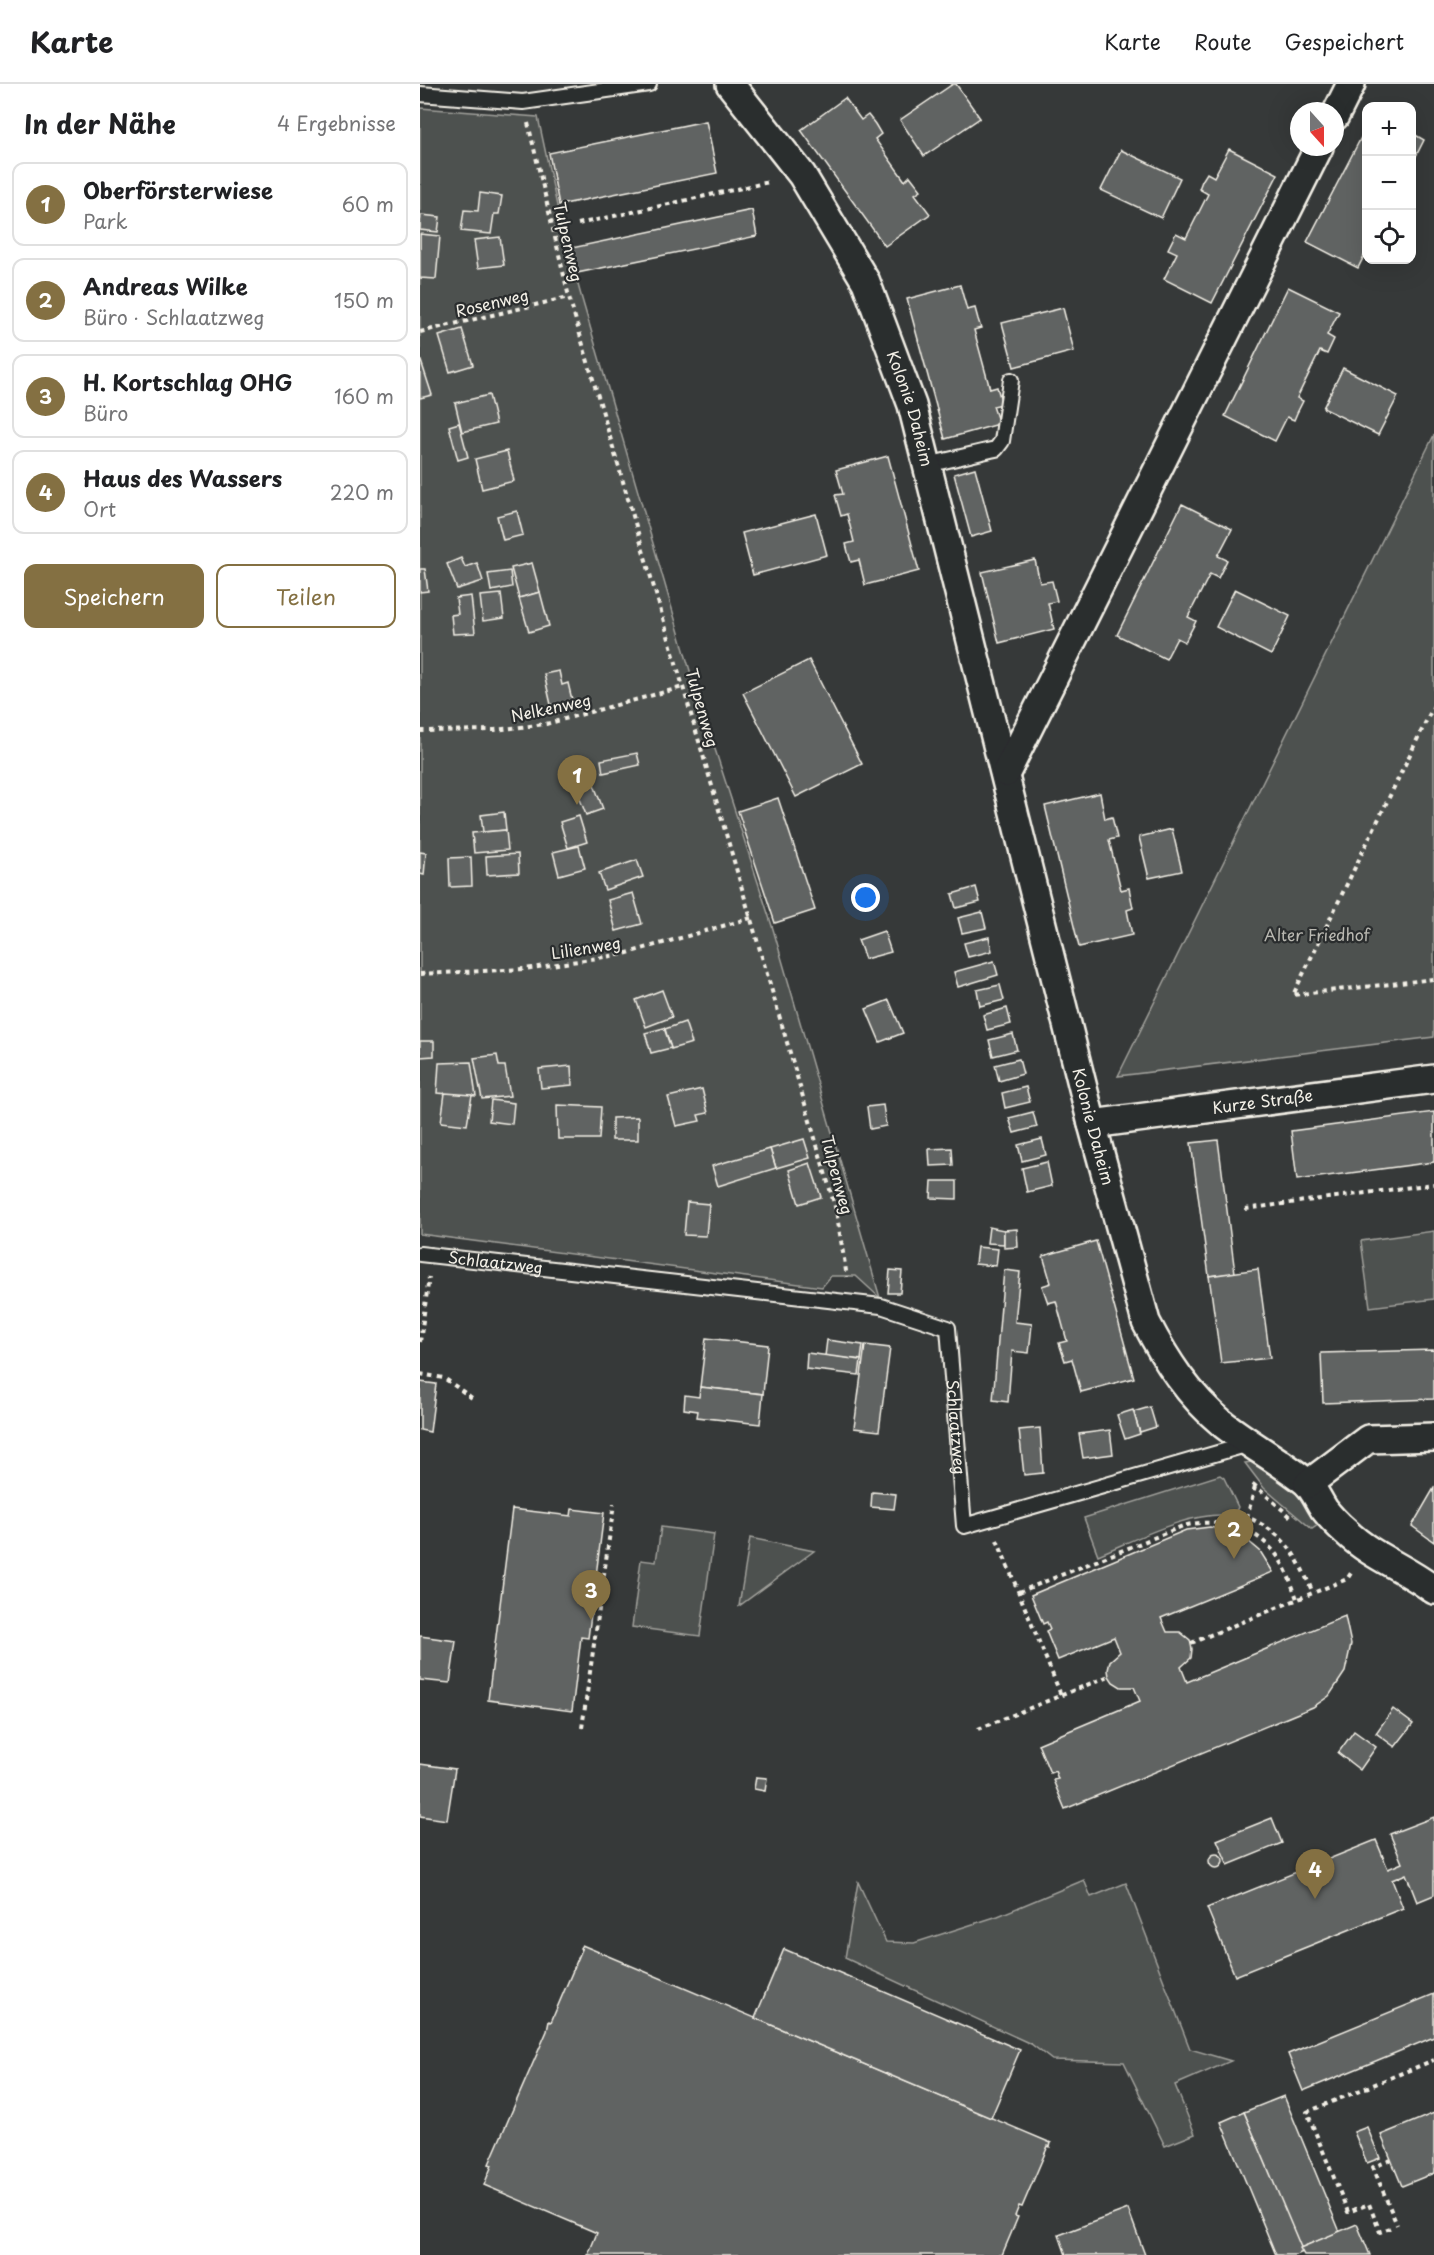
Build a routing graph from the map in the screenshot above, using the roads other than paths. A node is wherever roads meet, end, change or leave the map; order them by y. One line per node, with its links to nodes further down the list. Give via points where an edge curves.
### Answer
1 (649, 84): 4 (lane, via 523,102)
2 (730, 84): 8 (street, Kolonie Daheim, via 802,175 866,282 912,405)
3 (1351, 84): 5 (street)
4 (420, 94)
5 (1342, 102)
6 (1314, 156): 9 (street)
7 (1011, 380): 8 (lane, via 1000,446)
8 (927, 465): 9 (street, Kolonie Daheim)
9 (1006, 773): 11 (street, Kolonie Daheim)
10 (1434, 1079): 11 (street, Kurze Straße)
11 (1092, 1124): 14 (street, Kolonie Daheim, via 1146,1322 1174,1371 1197,1400)
12 (426, 1255): 14 (lane, Schlaatzweg, via 881,1306 948,1328 964,1526)
13 (1434, 1437): 15 (street, via 1368,1439)
14 (1251, 1443): 15 (street)
15 (1308, 1484): 16 (street, via 1345,1532 1368,1551)
16 (1434, 1590)

